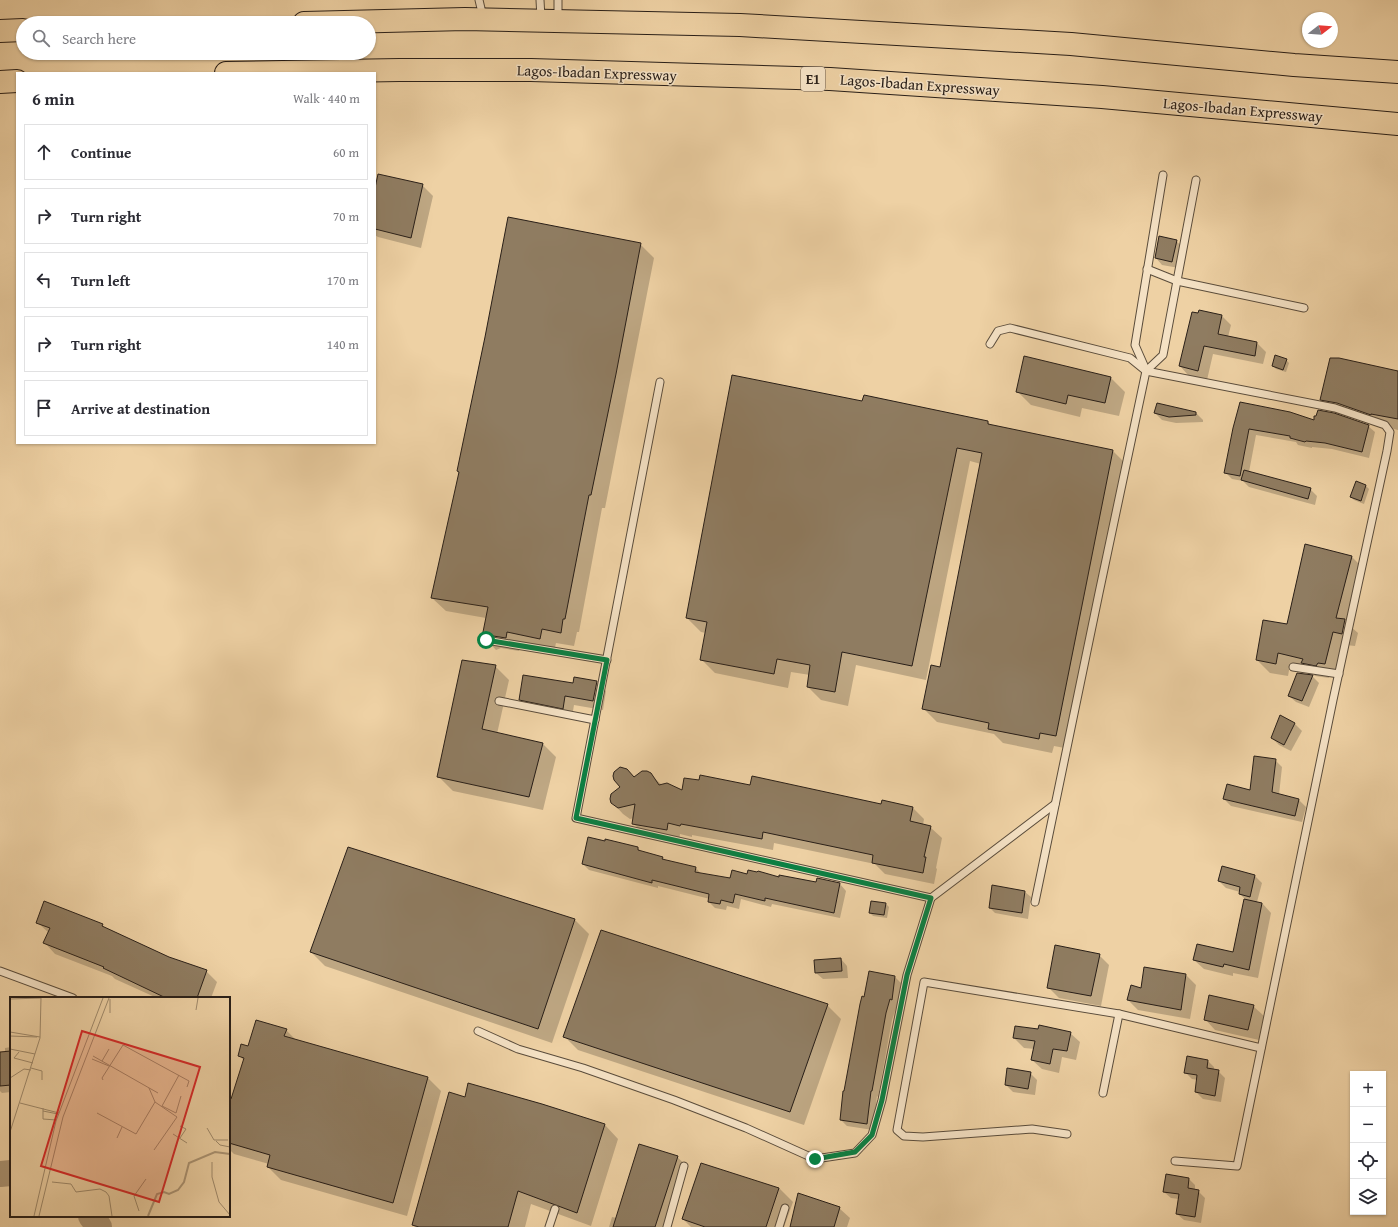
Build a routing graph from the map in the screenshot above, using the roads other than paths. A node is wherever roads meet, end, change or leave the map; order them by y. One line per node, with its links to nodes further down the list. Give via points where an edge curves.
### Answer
1 (481, 10): 2 (highway); 3 (highway)
2 (549, 10): 7 (highway, via 740,25 1071,44)
3 (376, 18)
4 (16, 30): 5 (highway)
5 (0, 31)
6 (284, 72): 10 (highway, Lagos-Ibadan Expressway / E1, via 523,70 830,79 1102,97)
7 (1398, 72)
8 (16, 81): 9 (highway)
9 (0, 82)
10 (1398, 124)
11 (1163, 175): 13 (lane)
12 (1196, 180): 14 (lane)
13 (1147, 269): 14 (lane); 17 (lane, via 1135,344)
14 (1177, 282): 15 (lane); 17 (lane, via 1163,355)
15 (1304, 308)
16 (990, 344): 17 (lane, via 998,331 1010,328 1130,358)
17 (1146, 371): 22 (lane, via 1335,408 1385,425 1390,432); 25 (lane)
18 (660, 382): 20 (lane)
19 (486, 640): 20 (lane)
20 (607, 660): 24 (lane)
21 (1293, 667): 22 (lane)
22 (1339, 674): 32 (lane)
23 (500, 701): 24 (lane)
24 (595, 720): 26 (lane, via 576,818)
25 (1055, 804): 26 (lane); 27 (lane)
26 (931, 898): 31 (lane, via 907,975 882,1100 872,1135 855,1152 815,1159 674,1100 518,1048)
27 (1035, 902)
28 (0, 971): 29 (lane)
29 (70, 997)
30 (1119, 1014): 32 (lane); 33 (lane); 34 (lane, via 924,982 897,1130 904,1136 924,1137 1032,1129)
31 (478, 1031)
32 (1261, 1048): 35 (lane, via 1237,1166)
33 (1103, 1093)
34 (1067, 1134)
35 (1175, 1161)
36 (684, 1166): 40 (lane)
37 (785, 1208): 41 (lane)
38 (555, 1209): 39 (lane)
39 (549, 1227)
40 (667, 1227)
41 (779, 1227)

